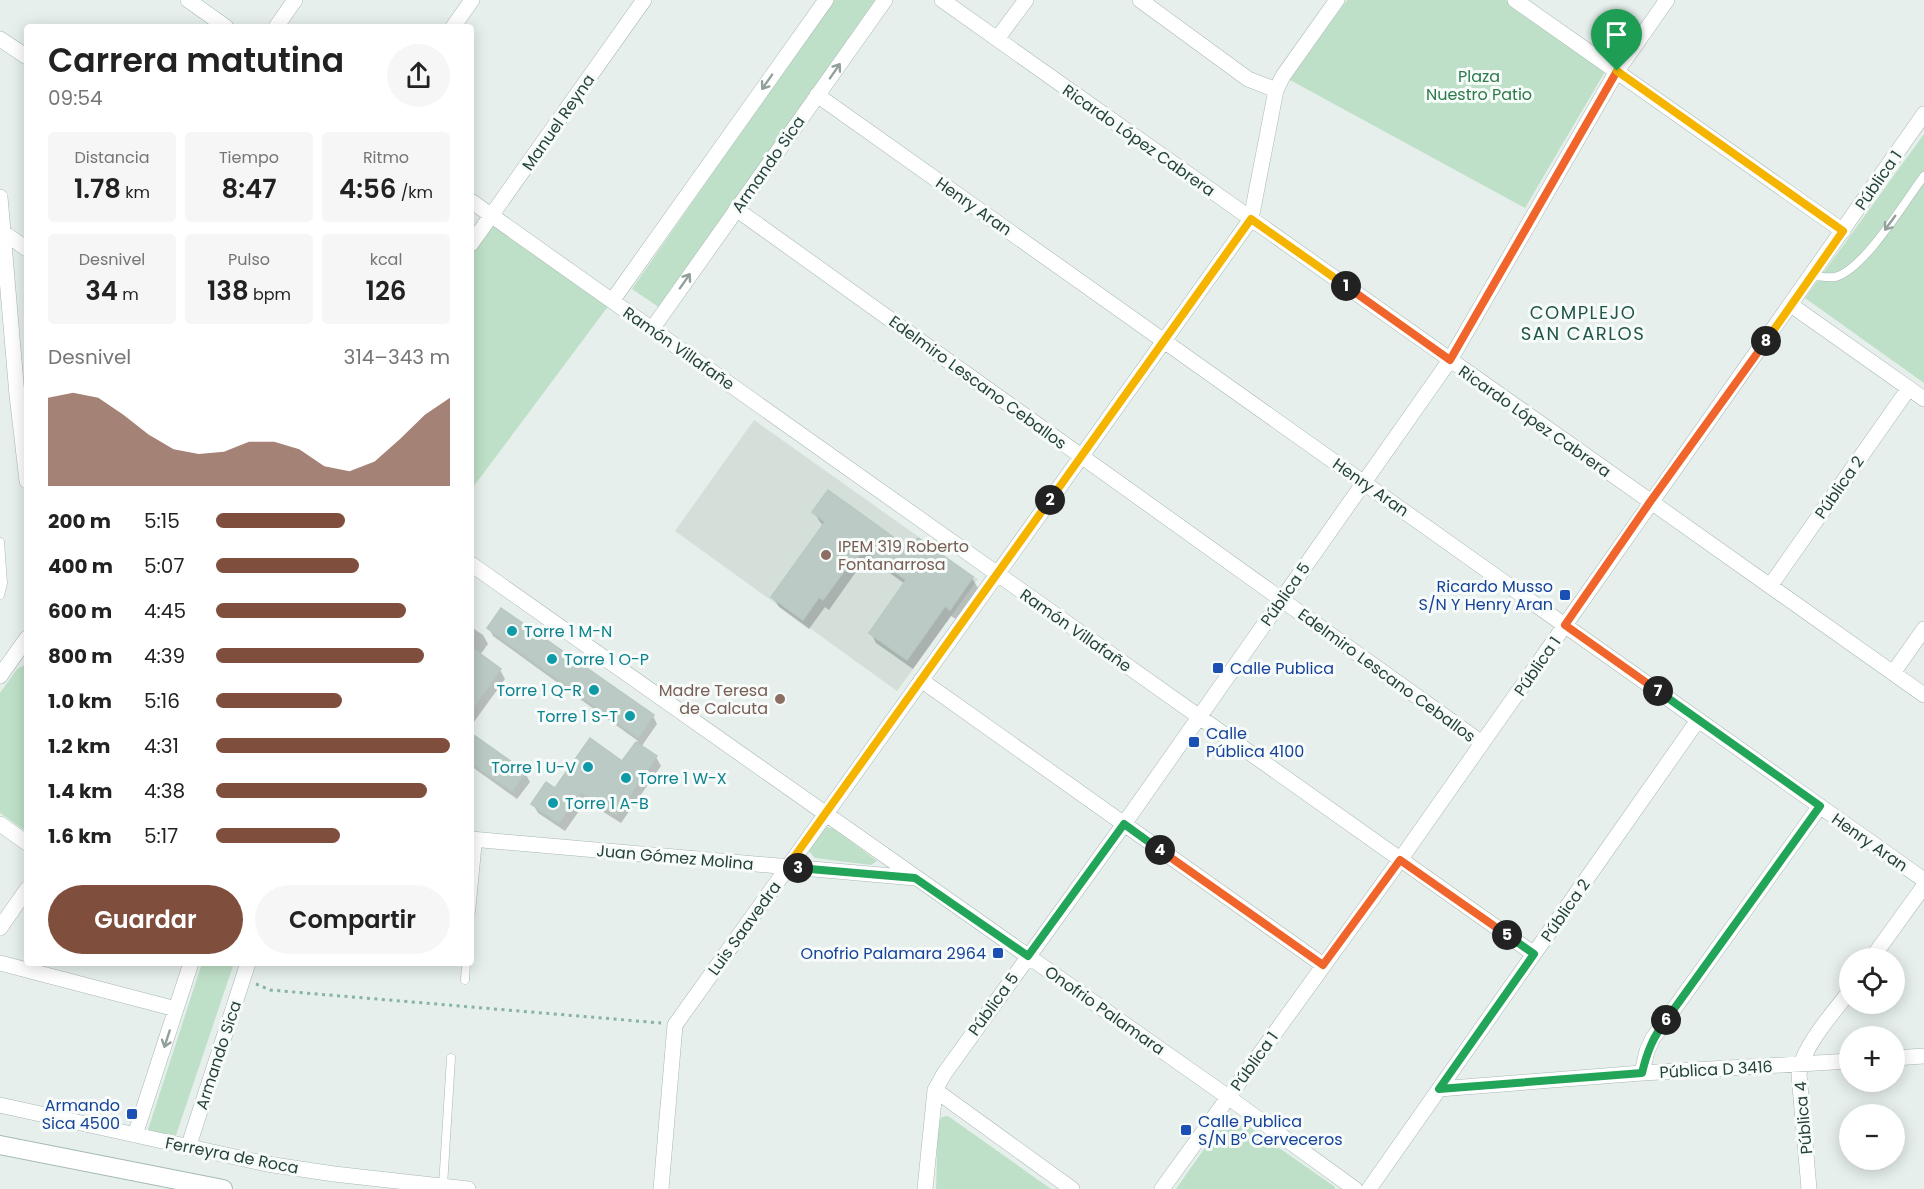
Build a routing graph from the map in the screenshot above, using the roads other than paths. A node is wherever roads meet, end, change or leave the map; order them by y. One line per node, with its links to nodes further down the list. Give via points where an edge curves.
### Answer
1 (188, 0): 13 (street)
2 (295, 0): 14 (street)
3 (472, 0): 15 (street)
4 (644, 0): 27 (street, Manuel Reyna)
5 (826, 0): 34 (street, one-way to 34)
6 (885, 0): 21 (street, Armando Sica, one-way to 6)
7 (942, 0): 17 (street, Ricardo López Cabrera)
8 (1026, 0): 17 (street)
9 (1140, 0): 20 (street, via 1248,79)
10 (1337, 0): 20 (street, Luis Saavedra)
11 (1515, 0): 19 (street)
12 (1667, 0): 19 (street, Pública 5)
13 (222, 24)
14 (278, 24)
15 (455, 24)
16 (0, 39): 18 (street)
17 (997, 39): 28 (street, Ricardo López Cabrera)
18 (24, 55)
19 (1617, 71): 29 (street); 38 (street, Pública 5)
20 (1276, 90): 28 (street, Luis Saavedra)
21 (817, 95): 26 (street, Armando Sica); 37 (street, Henry Aran)
22 (1923, 119): 29 (street, Pública 1)
23 (1924, 176): 33 (lane, one-way to 33, via 1877,242 1851,268 1835,277)
24 (0, 197): 30 (street)
25 (474, 203): 27 (street, Ramón Villafañe)
26 (736, 209): 36 (street, Armando Sica, one-way to 26); 45 (street, Edelmiro Lescano Ceballos)
27 (492, 215): 31 (street, Manuel Reyna); 34 (street, Ramón Villafañe)
28 (1251, 219): 37 (street, Luis Saavedra); 38 (street, Ricardo López Cabrera)
29 (1843, 231): 33 (street, Pública 1)
30 (4, 233): 32 (street); 41 (street)
31 (474, 240)
32 (24, 247)
33 (1811, 276): 35 (street, Pública 1)
34 (612, 301): 36 (street, Ramón Villafañe)
35 (1791, 305): 40 (street); 47 (street, Pública 1)
36 (652, 329): 50 (street, Ramón Villafañe)
37 (1164, 341): 45 (street, Luis Saavedra); 46 (street, Henry Aran)
38 (1450, 360): 46 (street, Pública 5); 47 (street, Ricardo López Cabrera)
39 (24, 385): 41 (street)
40 (1909, 388): 42 (street); 51 (street, Pública 2)
41 (17, 395): 43 (street)
42 (1924, 399)
43 (23, 419): 44 (street)
44 (24, 435)
45 (1081, 456): 50 (street, Luis Saavedra); 53 (street, Edelmiro Lescano Ceballos)
46 (1364, 482): 53 (street, Pública 5); 54 (street, Henry Aran)
47 (1650, 502): 51 (street, Ricardo López Cabrera); 54 (street, Pública 1)
48 (0, 542): 52 (lane)
49 (474, 570): 65 (street, Onofrio Palamara)
50 (997, 574): 59 (street, Luis Saavedra); 61 (street, Ramón Villafañe)
51 (1770, 586): 57 (street, Ricardo López Cabrera)
52 (0, 595)
53 (1281, 600): 61 (street, Pública 5); 63 (street, Edelmiro Lescano Ceballos)
54 (1565, 625): 62 (street, Henry Aran); 63 (street, Pública 1)
55 (1924, 629): 57 (street)
56 (24, 642): 58 (street)
57 (1893, 674): 60 (street, Ricardo López Cabrera)
58 (0, 676)
59 (921, 680): 65 (street, Luis Saavedra); 67 (street)
60 (1924, 695)
61 (1199, 717): 67 (street, Pública 5); 70 (street, Ramón Villafañe)
62 (1698, 720): 64 (street, Henry Aran); 78 (street, Pública 2)
63 (1482, 743): 70 (street, Pública 1)
64 (1820, 806): 73 (street, Henry Aran); 93 (street, via 1653,1038)
65 (825, 814): 71 (street, Luis Saavedra); 72 (street, Onofrio Palamara)
66 (0, 824): 69 (street)
67 (1124, 824): 79 (street, Pública 5); 81 (street)
68 (474, 840): 71 (street, Juan Gómez Molina)
69 (24, 841)
70 (1400, 860): 78 (street, Ramón Villafañe); 81 (street, Pública 1)
71 (787, 867): 72 (street, Juan Gómez Molina); 104 (street, Luis Saavedra, via 675,1025)
72 (915, 878): 79 (street, Onofrio Palamara)
73 (1924, 880)
74 (1924, 886): 77 (street)
75 (24, 892): 76 (street)
76 (0, 928)
77 (1879, 948)
78 (1534, 954): 94 (street, Pública 2)
79 (1028, 956): 95 (street, Pública 5); 96 (street, Onofrio Palamara)
80 (0, 963): 87 (street)
81 (1323, 965): 96 (street, Pública 1)
82 (190, 966): 87 (street)
83 (247, 966): 100 (street, Armando Sica)
84 (466, 966): 85 (lane)
85 (465, 980)
86 (1839, 1006): 92 (street, Pública 4)
87 (176, 1009): 98 (street, one-way to 98)
88 (1924, 1056): 89 (street)
89 (1905, 1057)
90 (451, 1058): 101 (lane)
91 (1839, 1062): 92 (street, Pública D 3416)
92 (1800, 1064): 93 (street, Pública D 3416); 110 (street, Pública 4)
93 (1642, 1073): 94 (street, Pública D 3416)
94 (1439, 1089): 109 (street, Pública 2)
95 (935, 1090): 105 (street, Pública 5); 106 (street)
96 (1228, 1097): 107 (street, Pública 1); 108 (street, Onofrio Palamara)
97 (0, 1105): 98 (street, Ferreyra de Roca)
98 (135, 1135): 100 (street, Ferreyra de Roca)
99 (0, 1145): 102 (street)
100 (188, 1148): 101 (street, Ferreyra de Roca, via 298,1169)
101 (443, 1186): 103 (street, Ferreyra de Roca)
102 (223, 1189)
103 (468, 1189)
104 (661, 1189)
105 (926, 1189)
106 (1072, 1189)
107 (1162, 1189)
108 (1354, 1189)
109 (1369, 1189)
110 (1809, 1189)

